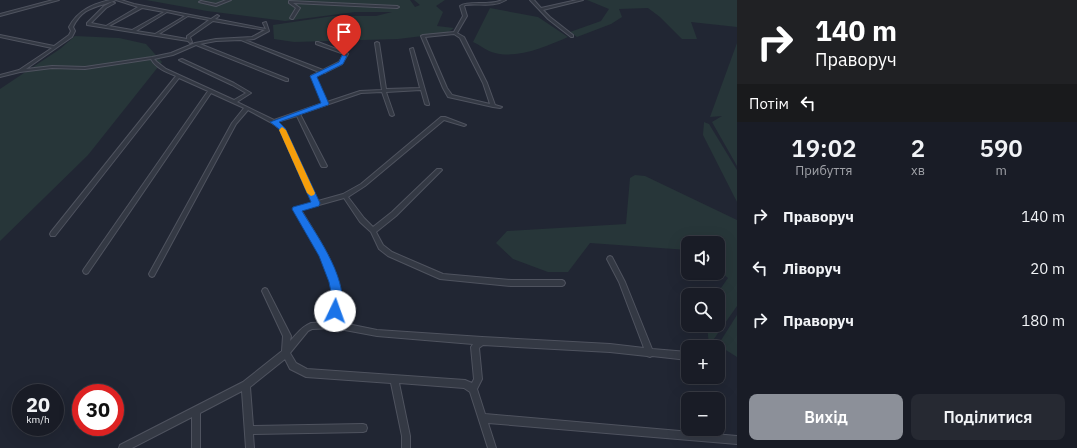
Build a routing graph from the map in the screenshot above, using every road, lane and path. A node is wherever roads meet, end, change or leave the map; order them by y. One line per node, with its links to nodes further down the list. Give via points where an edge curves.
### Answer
1 (57, 0): 14 (street)
2 (114, 0): 32 (street, via 89,7 73,23 71,36)
3 (119, 0): 10 (street); 20 (street, via 105,7 88,22 91,25)
4 (229, 0): 9 (street, via 216,5)
5 (504, 0): 23 (street, via 493,4 464,4 462,6 465,16)
6 (532, 0): 12 (street)
7 (581, 0): 12 (street)
8 (288, 1): 11 (street); 17 (street, via 298,8)
9 (201, 2)
10 (142, 6): 13 (street); 20 (street)
11 (397, 7)
12 (542, 9): 26 (street)
13 (167, 10): 15 (street); 22 (street)
14 (0, 15)
15 (188, 15): 18 (street); 24 (street)
16 (217, 16): 18 (street)
17 (292, 18)
18 (212, 20): 21 (street); 28 (street)
19 (265, 23): 21 (street)
20 (106, 27): 22 (street)
21 (268, 30): 27 (street, via 253,38)
22 (132, 31): 24 (street)
23 (454, 33): 47 (street, via 462,37 491,93); 47 (street, via 423,36 448,94)
24 (157, 34): 28 (street)
25 (0, 36): 32 (street)
26 (572, 36)
27 (240, 39): 31 (street); 37 (street)
28 (188, 40): 31 (street)
29 (377, 42): 42 (street)
30 (317, 43): 37 (street, via 346,54 341,63)
31 (196, 44): 34 (street, via 172,54); 40 (street)
32 (54, 48): 36 (street)
33 (412, 49): 41 (street)
34 (152, 58): 36 (street, via 85,68 52,67); 39 (street, via 165,70)
35 (181, 60): 44 (street, via 249,93)
36 (20, 71): 38 (street)
37 (324, 72): 45 (street, via 313,76)
38 (0, 76)
39 (178, 76): 43 (street); 59 (street)
40 (287, 80)
41 (422, 89): 42 (street); 46 (street)
42 (384, 91): 45 (street, via 360,92); 51 (street)
43 (210, 92): 44 (street); 61 (street)
44 (234, 102): 49 (street)
45 (325, 104): 50 (street)
46 (428, 104)
47 (493, 106): 48 (street)
48 (500, 107)
49 (247, 108): 52 (street); 62 (street, via 234,123)
50 (298, 114): 52 (street); 54 (street)
51 (392, 115)
52 (274, 122): 57 (street, via 282,128)
53 (464, 125): 56 (street, via 443,118 363,185)
54 (324, 166)
55 (439, 170): 58 (street, via 394,214)
56 (345, 196): 57 (street); 58 (street)
57 (316, 203): 65 (street, via 297,209 323,255 334,282 338,297)
58 (372, 231): 63 (street, via 381,247 390,254 442,277 511,283)
59 (53, 234)
60 (610, 258): 68 (street)
61 (86, 271)
62 (152, 274)
63 (562, 283)
64 (265, 291): 67 (street, via 287,336)
65 (334, 325): 66 (street, via 377,333); 67 (street, via 306,328)
66 (482, 340): 68 (street); 72 (street, via 475,347 478,379)
67 (286, 353): 70 (street, via 293,366 306,373); 71 (street)
68 (650, 353): 69 (street)
69 (681, 355)
70 (394, 379): 72 (street, via 465,384); 81 (street, via 406,436)
71 (246, 385): 73 (street); 76 (street)
72 (473, 388): 74 (street)
73 (196, 412): 78 (street); 79 (street)
74 (483, 418): 77 (street); 82 (street)
75 (363, 428): 76 (street)
76 (250, 430): 80 (street)
77 (737, 440)
78 (122, 448)
79 (196, 448)
80 (250, 448)
81 (406, 448)
82 (492, 448)

